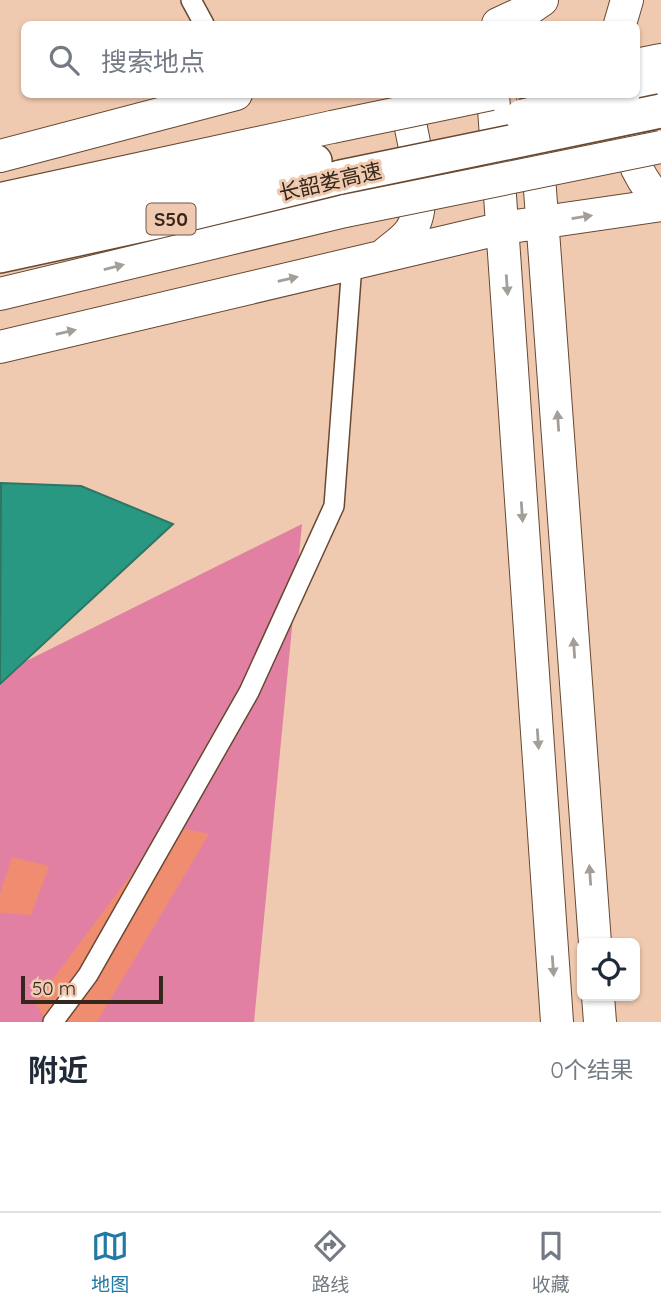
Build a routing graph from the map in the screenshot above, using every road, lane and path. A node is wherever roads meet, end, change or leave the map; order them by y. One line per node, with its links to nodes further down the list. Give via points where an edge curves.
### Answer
1 (191, 0): 4 (street)
2 (486, 0): 5 (highway)
3 (627, 0): 6 (highway)
4 (202, 21)
5 (488, 21)
6 (621, 21)
7 (661, 60): 8 (highway)
8 (640, 64)
9 (661, 86): 10 (highway)
10 (640, 91)
11 (221, 98): 21 (highway)
12 (404, 98): 28 (highway, via 419,185 419,213 411,231)
13 (482, 98): 20 (highway, bridge)
14 (492, 98): 26 (highway)
15 (533, 98): 24 (highway)
16 (604, 98): 20 (highway, 长韶娄高速 / S50, bridge)
17 (623, 98): 23 (highway, via 627,138 637,173)
18 (661, 111): 20 (highway, 长韶娄高速 / S50, bridge)
19 (661, 147): 29 (highway, one-way to 19, bridge, via 345,211)
20 (336, 154): 22 (highway); 25 (highway, 长韶娄高速 / S50); 27 (highway, 长韶娄高速 / S50, via 152,223)
21 (0, 156)
22 (0, 199)
23 (661, 204): 24 (highway, one-way to 23)
24 (544, 223): 26 (highway); 31 (highway, one-way to 24)
25 (0, 226)
26 (503, 228): 28 (highway); 34 (highway, one-way to 34)
27 (0, 256)
28 (367, 260): 30 (highway, one-way to 28); 33 (street, via 334,506 249,692 88,975)
29 (0, 294)
30 (0, 347)
31 (594, 938)
32 (598, 1001): 35 (highway)
33 (53, 1022)
34 (557, 1022)
35 (600, 1022)

